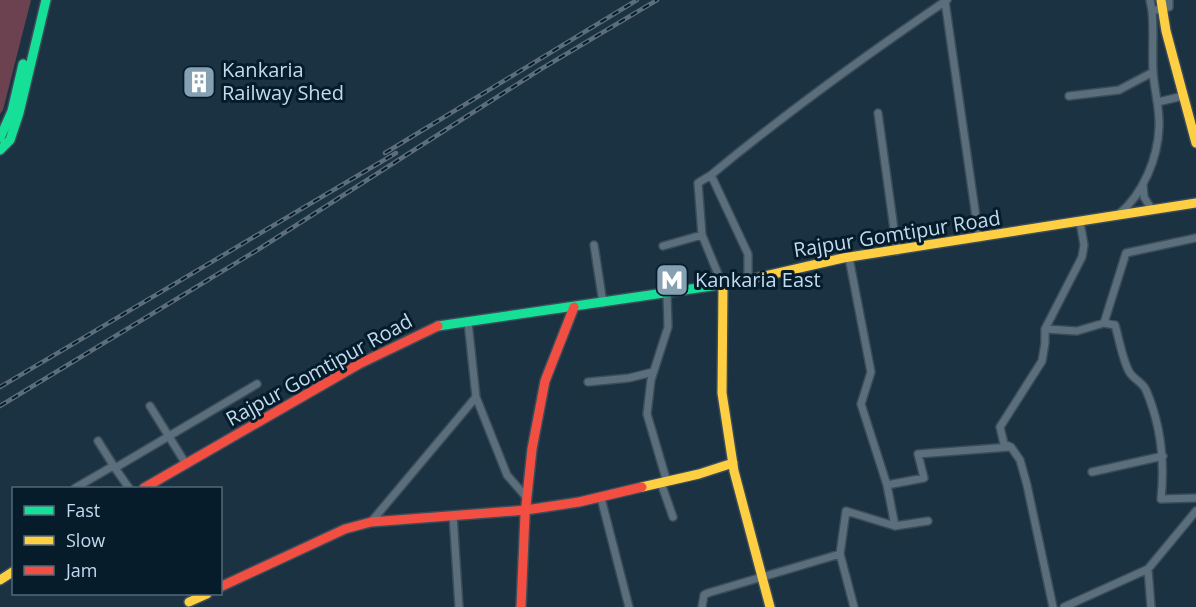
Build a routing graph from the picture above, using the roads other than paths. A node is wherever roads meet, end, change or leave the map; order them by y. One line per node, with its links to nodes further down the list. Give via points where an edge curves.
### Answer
1 (40, 0): 13 (main road)
2 (46, 0): 13 (main road)
3 (1150, 0): 7 (street)
4 (1169, 0): 6 (street, via 1169,7)
5 (946, 1): 18 (street, via 797,106); 25 (street)
6 (1162, 4): 7 (street); 10 (main road)
7 (1152, 11): 8 (street)
8 (1154, 72): 9 (street, via 1119,90); 11 (street)
9 (1069, 96)
10 (1183, 96): 11 (street); 15 (main road)
11 (1158, 102): 19 (street, via 1155,151)
12 (878, 113): 29 (street)
13 (13, 118): 14 (main road)
14 (5, 139): 16 (main road); 17 (main road)
15 (1196, 142)
16 (0, 150)
17 (0, 160)
18 (711, 175): 24 (street, via 698,183); 31 (street, via 748,254)
19 (1143, 185): 21 (street, via 1144,197); 22 (street)
20 (1196, 203): 21 (main road, Rajpur Gomtipur Road)
21 (1152, 210): 22 (main road, Rajpur Gomtipur Road)
22 (1117, 216): 23 (main road, Rajpur Gomtipur Road)
23 (1080, 222): 25 (main road, Rajpur Gomtipur Road); 38 (street, via 1082,257)
24 (702, 235): 28 (street); 32 (street)
25 (979, 238): 29 (main road, Rajpur Gomtipur Road)
26 (1196, 238): 37 (street, via 1126,253)
27 (594, 245): 34 (street)
28 (663, 246)
29 (897, 251): 30 (main road, Rajpur Gomtipur Road)
30 (849, 258): 31 (main road, Rajpur Gomtipur Road); 54 (street, via 871,372 861,404)
31 (748, 280): 32 (main road, Rajpur Gomtipur Road)
32 (723, 286): 33 (main road, Rajpur Gomtipur Road); 48 (main road, via 722,393)
33 (667, 294): 34 (main road, Rajpur Gomtipur Road); 39 (street, via 668,327)
34 (603, 303): 35 (main road, Rajpur Gomtipur Road)
35 (574, 307): 36 (main road, Rajpur Gomtipur Road); 57 (main road, via 545,381)
36 (468, 322): 42 (street); 49 (main road, Rajpur Gomtipur Road, via 434,327 359,364)
37 (1104, 323): 38 (street, via 1077,332); 47 (street, via 1115,325 1130,373 1145,387)
38 (1045, 329): 46 (street, via 1042,361 999,427 1004,444)
39 (654, 372): 40 (street); 52 (street, via 647,414)
40 (588, 382)
41 (257, 384): 44 (street)
42 (476, 397): 57 (street, via 507,475); 64 (street)
43 (150, 406): 44 (street)
44 (168, 435): 49 (street); 50 (street)
45 (98, 441): 50 (street)
46 (1011, 447): 54 (street, via 918,454 924,478); 79 (street, via 1020,460 1027,485)
47 (1163, 456): 51 (street); 59 (street, via 1161,499)
48 (733, 463): 52 (main road); 69 (main road)
49 (186, 464): 53 (main road, Rajpur Gomtipur Road)
50 (114, 467): 55 (street); 56 (street)
51 (1092, 472)
52 (664, 483): 58 (main road); 63 (street)
53 (155, 485)
54 (887, 485): 66 (street)
55 (79, 487)
56 (128, 487)
57 (527, 498): 60 (main road)
58 (601, 498): 60 (main road); 75 (street)
59 (1196, 498)
60 (526, 510): 62 (main road); 74 (main road)
61 (1196, 511): 68 (street)
62 (453, 515): 64 (main road); 73 (street)
63 (673, 517)
64 (371, 522): 70 (main road, via 345,529)
65 (928, 522): 66 (street)
66 (895, 526): 67 (street, via 846,511)
67 (840, 554): 69 (street); 78 (street)
68 (1148, 569): 80 (street); 81 (street)
69 (762, 577): 76 (street, via 708,593); 77 (main road)
70 (222, 586)
71 (204, 595): 72 (main road)
72 (188, 601)
73 (459, 607)
74 (521, 607)
75 (629, 607)
76 (702, 607)
77 (770, 607)
78 (854, 607)
79 (1053, 607)
80 (1064, 607)
81 (1151, 607)

